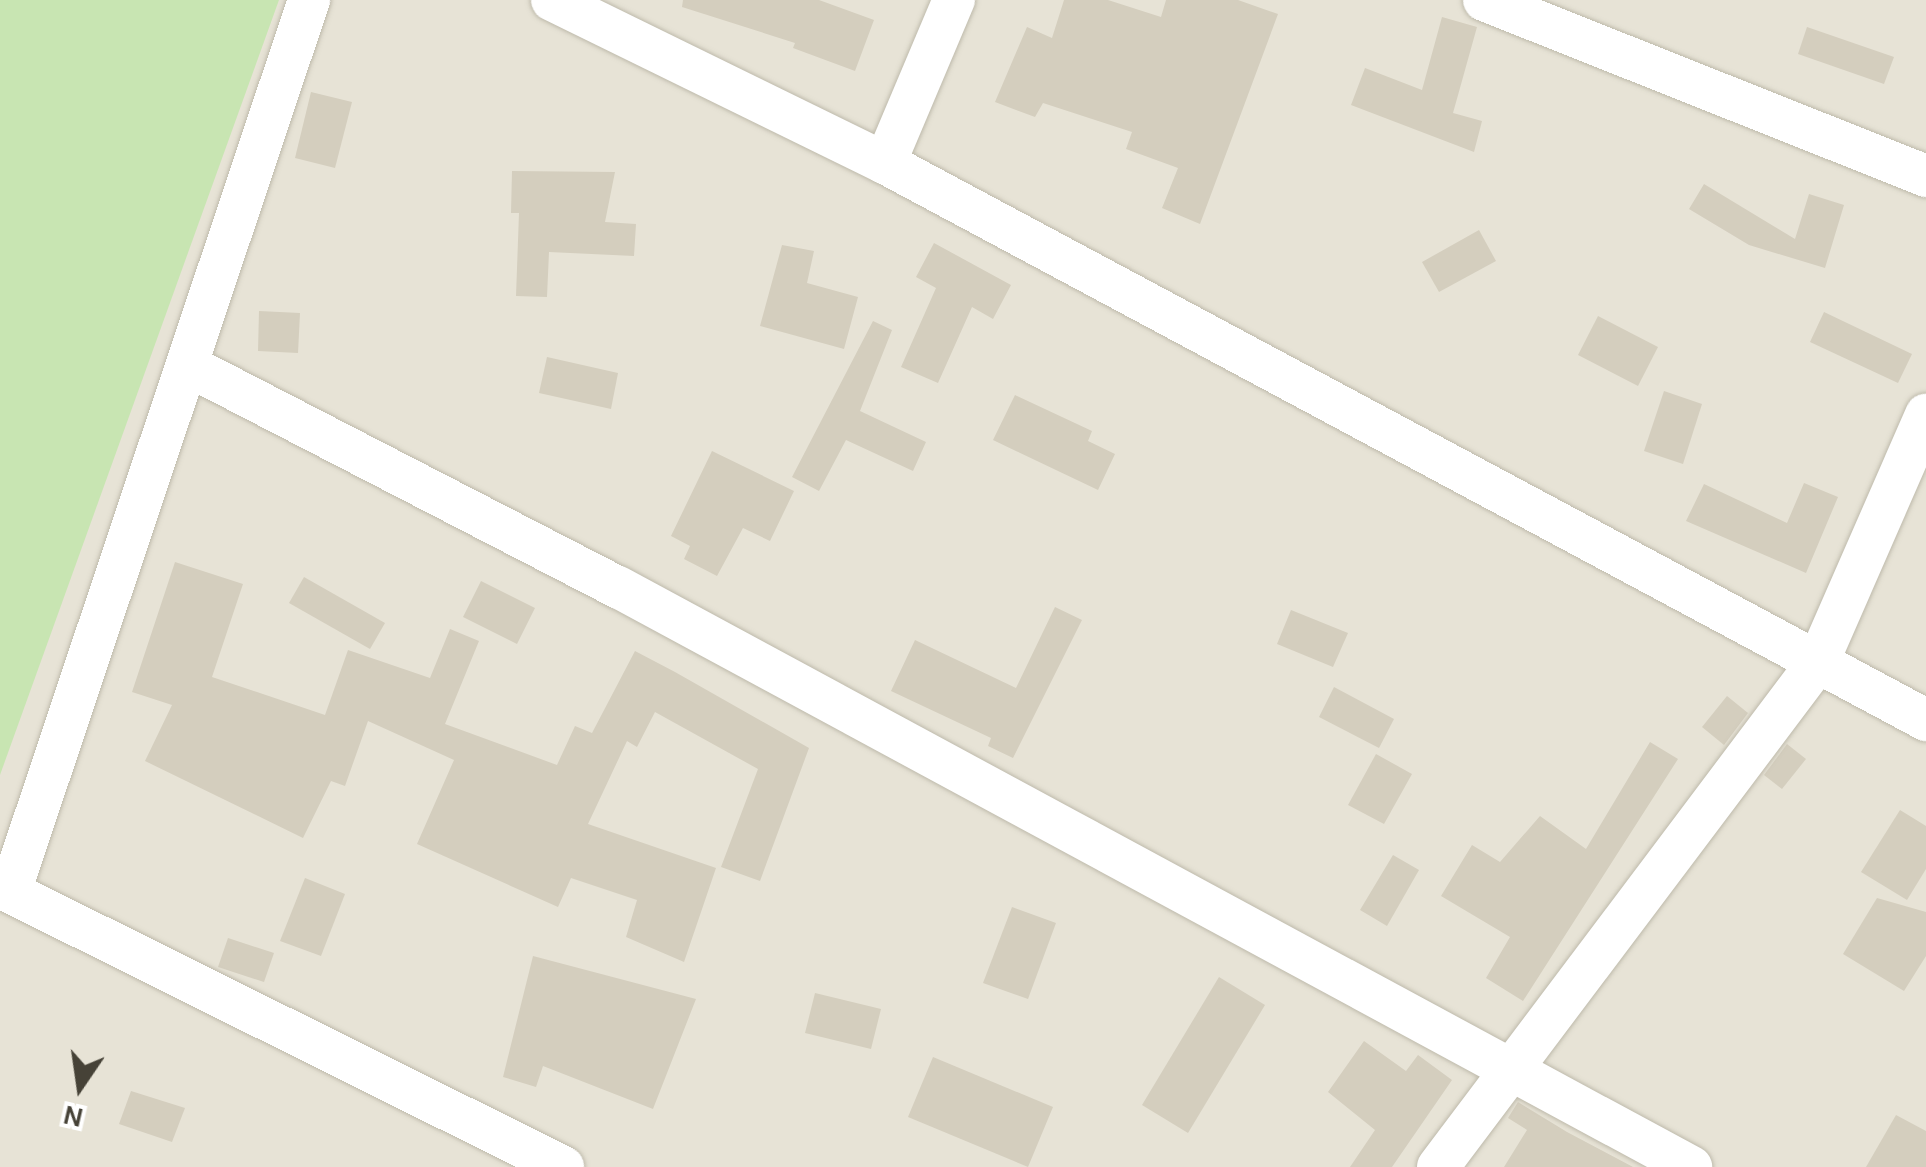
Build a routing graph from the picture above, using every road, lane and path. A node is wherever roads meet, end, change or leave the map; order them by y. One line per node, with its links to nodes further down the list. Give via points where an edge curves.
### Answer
1 (309, 0): 7 (street)
2 (552, 0): 5 (street)
3 (954, 0): 5 (street)
4 (1484, 0): 6 (street)
5 (885, 163): 9 (street)
6 (1926, 176)
7 (187, 364): 11 (street); 12 (street, via 618,587)
8 (1926, 415): 9 (street)
9 (1818, 662): 10 (street); 12 (street)
10 (1926, 720)
11 (5, 889): 13 (street)
12 (1508, 1069): 14 (street); 15 (street)
13 (563, 1167)
14 (1438, 1167)
15 (1691, 1167)

